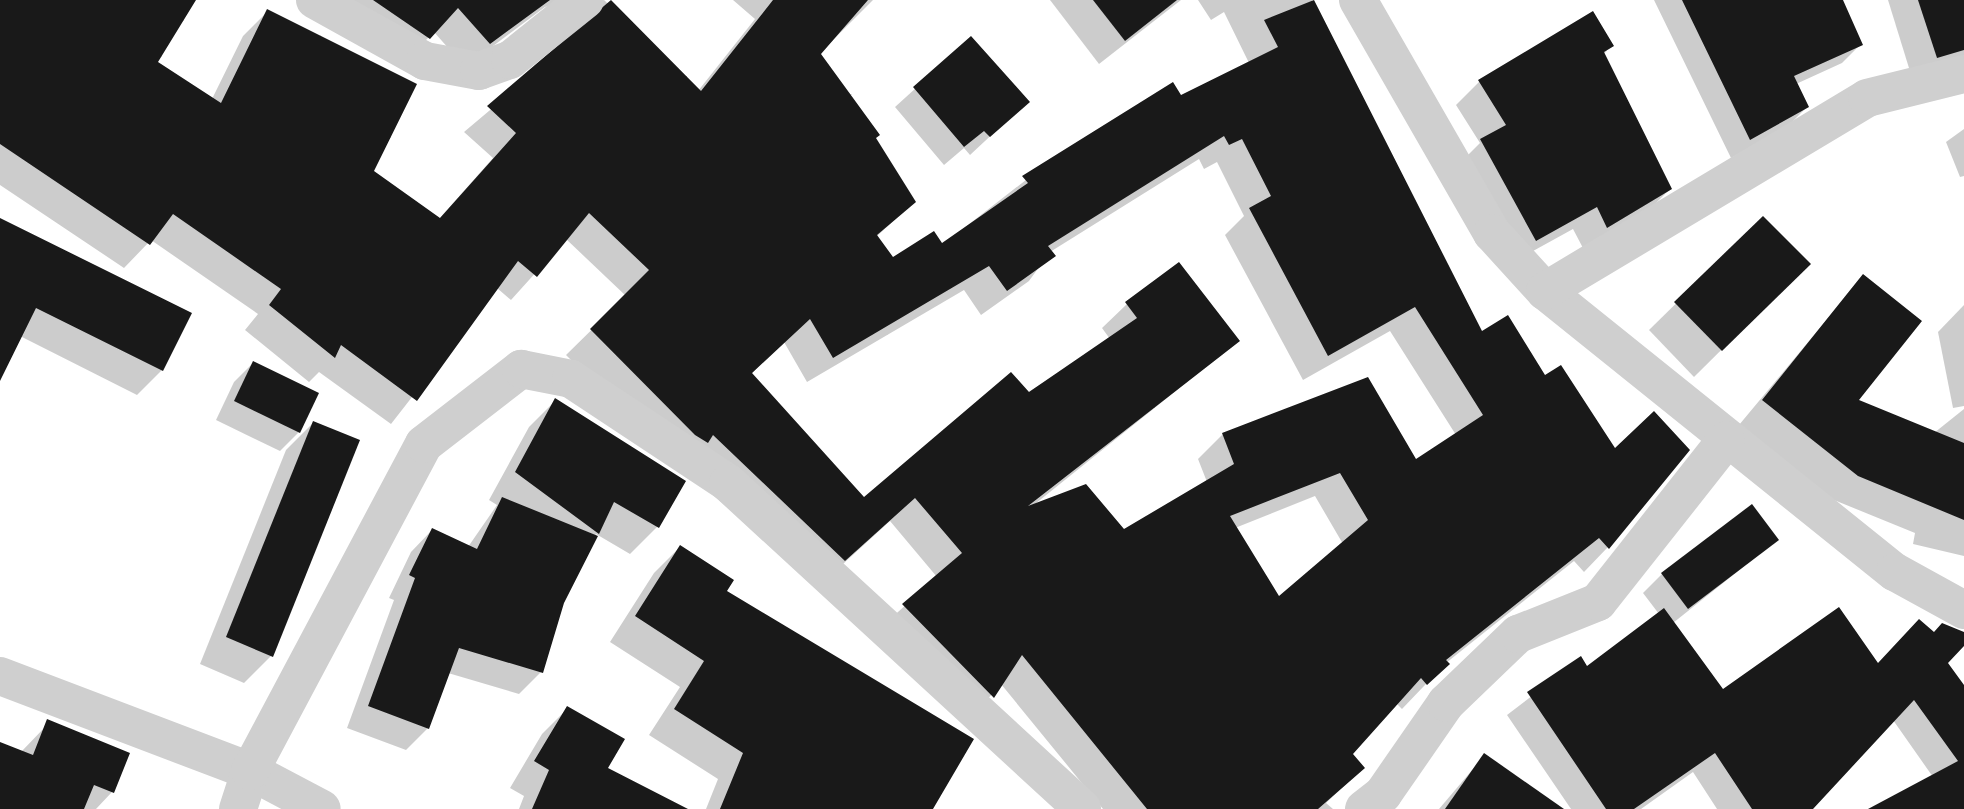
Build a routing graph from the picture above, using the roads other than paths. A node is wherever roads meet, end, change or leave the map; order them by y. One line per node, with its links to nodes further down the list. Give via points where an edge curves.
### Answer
1 (315, 0): 2 (street, via 425,61 479,71 510,60)
2 (584, 0)
3 (1358, 0): 5 (street, via 1492,233)
4 (1964, 74): 5 (street, via 1867,98)
5 (1545, 291): 6 (street)
6 (1726, 440): 7 (street, via 1895,572); 13 (street, via 1598,602 1518,634 1446,703 1382,794)
7 (1964, 610)
8 (0, 676): 9 (street)
9 (250, 771): 10 (street); 11 (street); 12 (street, via 424,444 521,369 546,370 571,379 728,483)
10 (238, 809)
11 (322, 809)
12 (1082, 809)
13 (1364, 809)

